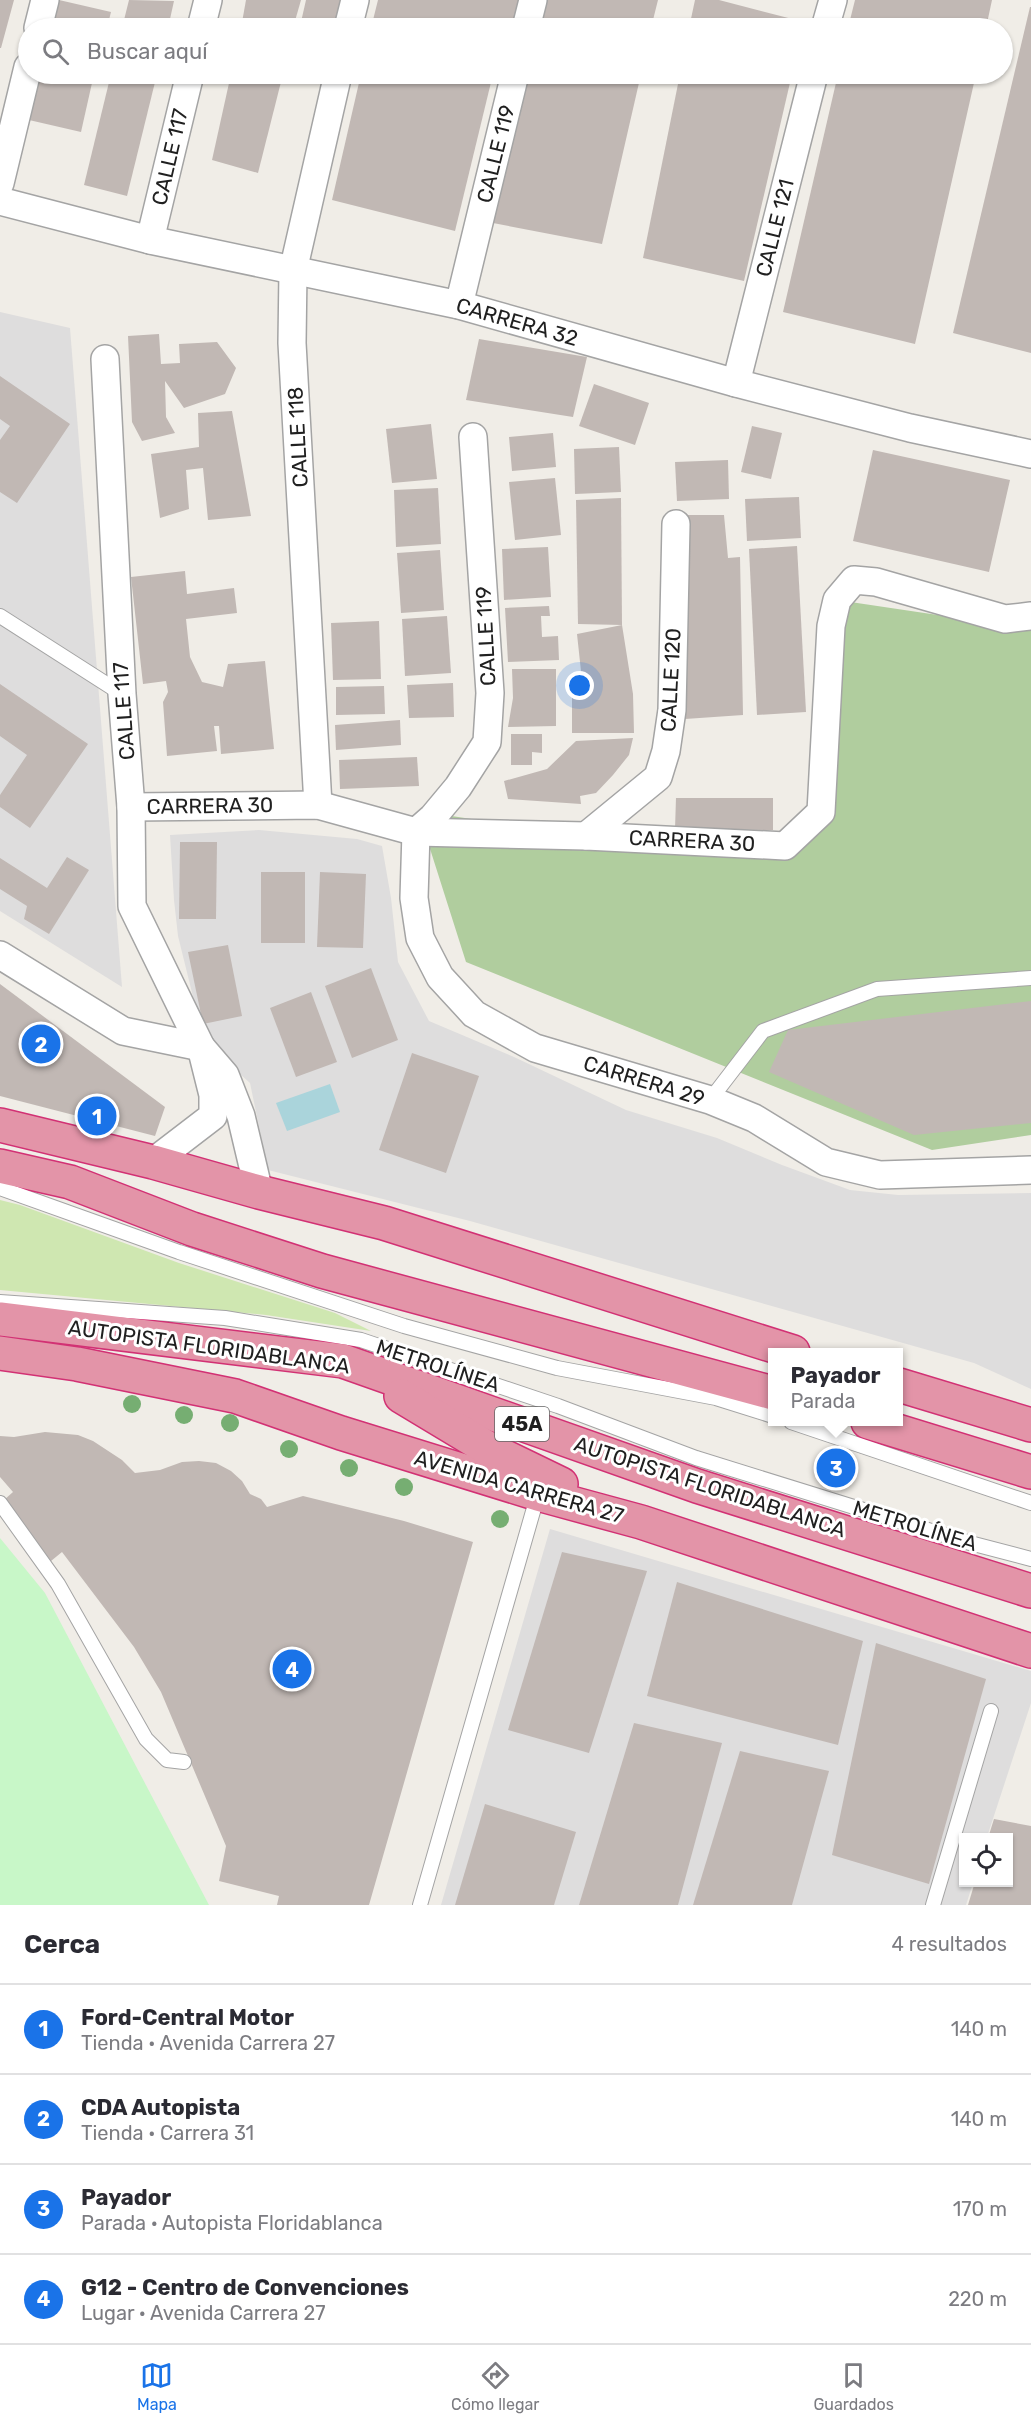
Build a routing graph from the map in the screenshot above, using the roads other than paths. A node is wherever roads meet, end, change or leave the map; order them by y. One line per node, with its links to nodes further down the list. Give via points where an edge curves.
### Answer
1 (45, 0): 6 (street)
2 (208, 0): 7 (street)
3 (355, 0): 8 (street)
4 (533, 0): 9 (street)
5 (833, 0): 10 (street)
6 (40, 18)
7 (204, 18)
8 (350, 18)
9 (528, 18)
10 (828, 18)
11 (24, 84): 16 (street)
12 (188, 84): 18 (street, CALLE 117)
13 (336, 84): 19 (street, CALLE 118)
14 (513, 84): 20 (street, CALLE 119)
15 (811, 84): 22 (street, CALLE 121)
16 (0, 183)
17 (0, 201): 18 (street, CARRERA 32)
18 (150, 240): 19 (street, CARRERA 32)
19 (293, 271): 20 (street, CARRERA 32); 29 (street, CALLE 118, via 292,343)
20 (459, 305): 22 (street, CARRERA 32)
21 (105, 359): 28 (street, CALLE 117)
22 (736, 383): 24 (street, CARRERA 32, via 910,428)
23 (473, 437): 31 (street, CALLE 119, via 490,693 487,742 458,788)
24 (1031, 454)
25 (676, 524): 32 (street, CALLE 120, via 672,710 666,750 658,777)
26 (0, 616): 28 (lane)
27 (1031, 616): 32 (street, CARRERA 30, via 1005,620 876,582 854,580 837,600 831,626 821,812 785,846)
28 (122, 694): 30 (street, CALLE 117)
29 (318, 805): 30 (street, CARRERA 30); 31 (street, CARRERA 30)
30 (131, 807): 35 (street, CALLE 117, via 132,906)
31 (425, 824): 32 (street, CARRERA 30); 36 (street, CARRERA 29, via 414,898 420,938 440,977 474,1014 535,1048)
32 (586, 836)
33 (0, 955): 35 (street, via 123,1031)
34 (1031, 978): 36 (lane, via 877,989 763,1031)
35 (201, 1047): 38 (street, via 213,1095 213,1116); 42 (street, via 225,1075)
36 (710, 1100): 40 (street, CARRERA 29, via 754,1118 826,1162 880,1175)
37 (0, 1125): 38 (highway)
38 (153, 1162): 42 (highway)
39 (0, 1166): 47 (highway, via 70,1182 192,1229 322,1271)
40 (1031, 1170)
41 (0, 1188): 52 (lane, METROLÍNEA, via 404,1326 556,1368 716,1398)
42 (259, 1192): 45 (highway, via 384,1223)
43 (0, 1302): 61 (lane, METROLÍNEA, via 225,1318 361,1340 558,1406 696,1458 970,1543)
44 (0, 1319): 49 (highway, AUTOPISTA FLORIDABLANCA / 45A)
45 (746, 1338): 46 (highway); 47 (highway, via 707,1348)
46 (777, 1348)
47 (615, 1350): 51 (highway)
48 (0, 1353): 57 (highway, AVENIDA CARRERA 27, via 78,1364 235,1396)
49 (343, 1361): 60 (highway, via 489,1449); 62 (highway, AUTOPISTA FLORIDABLANCA / 45A, via 697,1486)
50 (903, 1386): 53 (highway)
51 (768, 1392)
52 (768, 1414)
53 (1031, 1425)
54 (803, 1426): 59 (lane)
55 (881, 1426): 56 (highway)
56 (1031, 1472)
57 (538, 1494): 60 (highway, AVENIDA CARRERA 27); 66 (lane)
58 (0, 1503): 65 (lane, via 58,1584 146,1739 166,1760)
59 (1031, 1503)
60 (641, 1522): 63 (highway, AVENIDA CARRERA 27)
61 (1031, 1558)
62 (1031, 1591)
63 (1031, 1651)
64 (991, 1712): 67 (lane)
65 (184, 1762)
66 (420, 1905)
67 (933, 1905)

